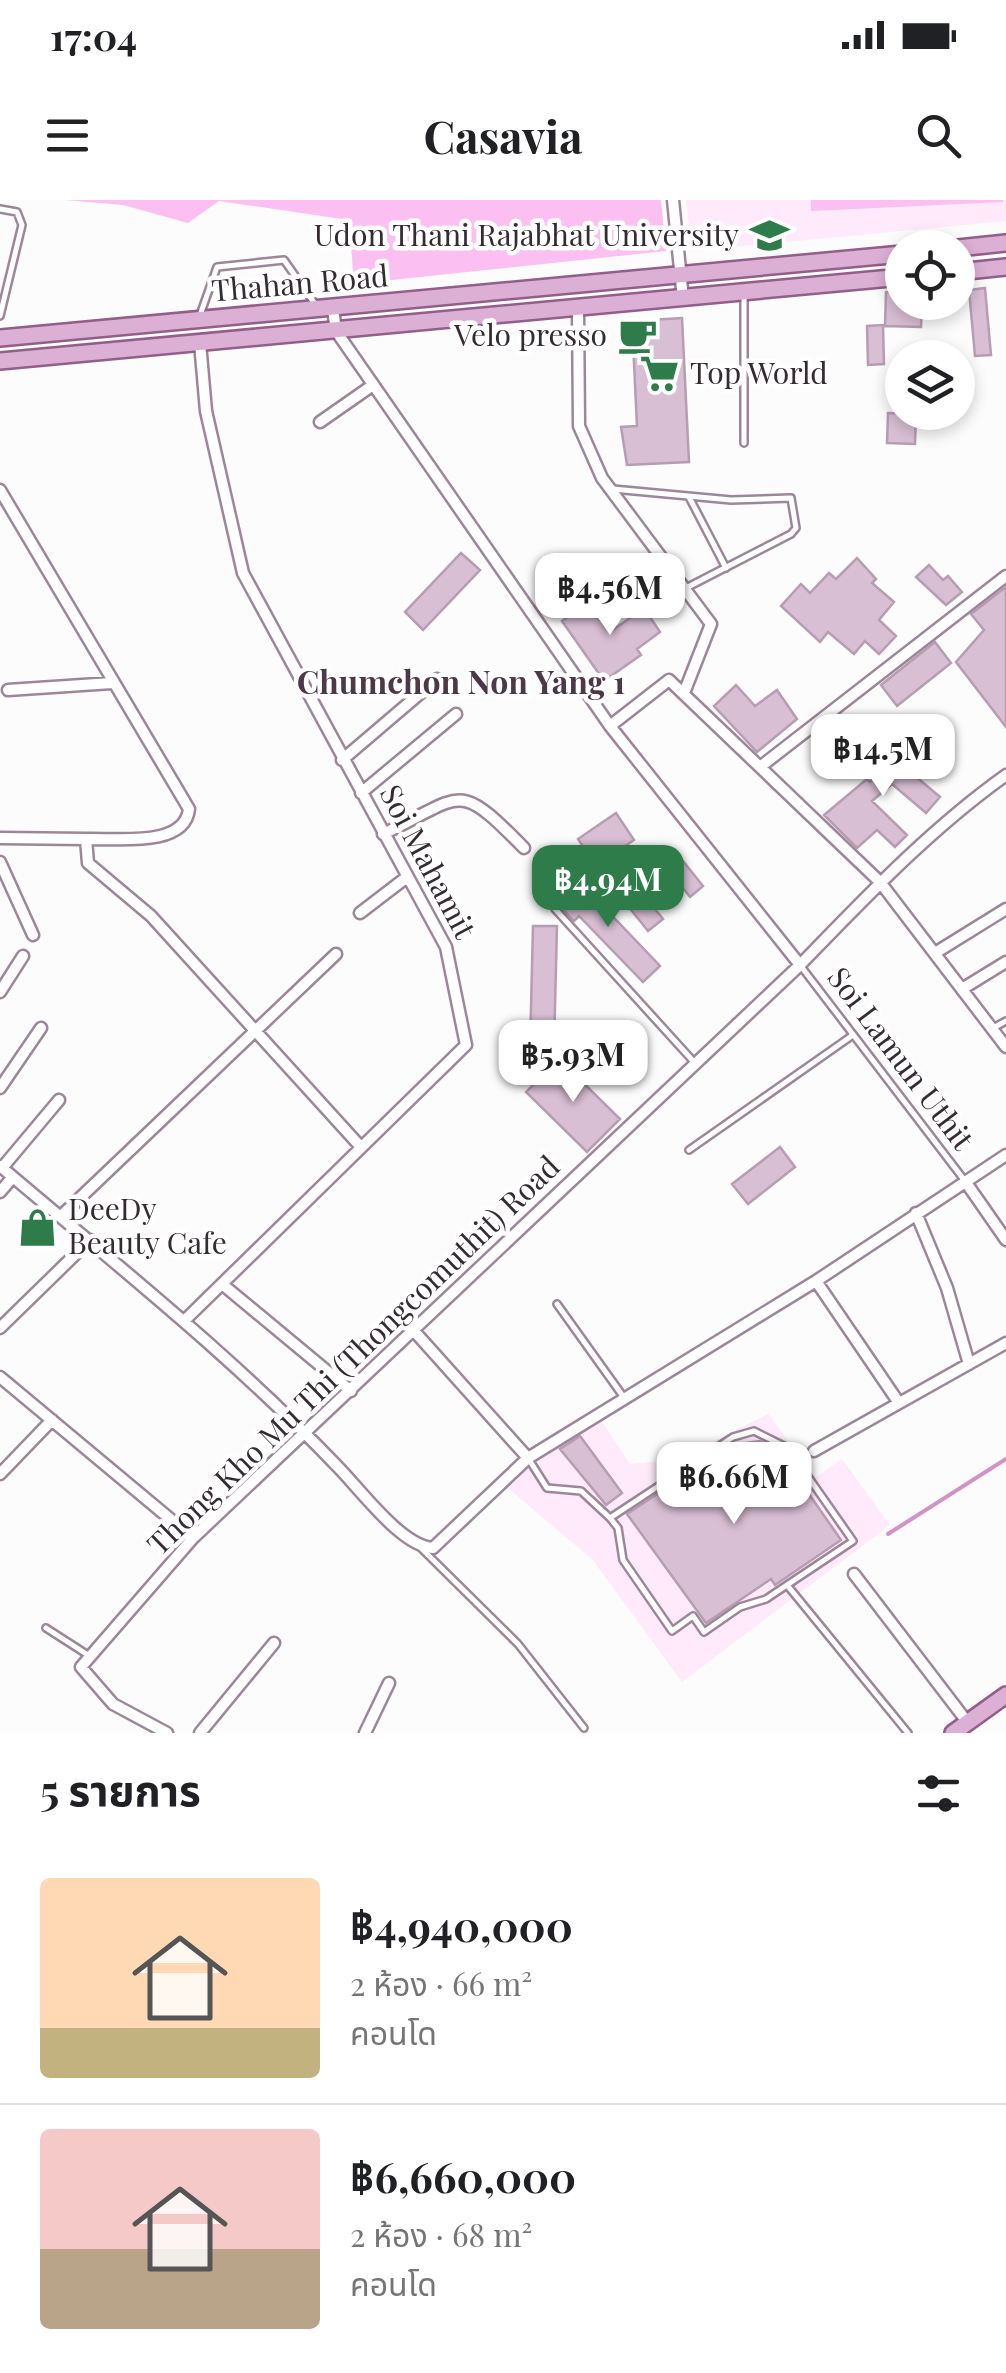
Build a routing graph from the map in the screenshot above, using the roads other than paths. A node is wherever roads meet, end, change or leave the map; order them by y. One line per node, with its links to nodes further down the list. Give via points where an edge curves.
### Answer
1 (672, 200): 8 (street)
2 (0, 208): 14 (lane, via 17,212 22,225)
3 (1006, 243): 4 (main road)
4 (975, 246)
5 (885, 256): 8 (main road, Thahan Road)
6 (1006, 267): 7 (main road)
7 (975, 270)
8 (681, 278): 11 (street); 13 (main road, Thahan Road)
9 (885, 279): 10 (main road, Thahan Road)
10 (744, 293): 11 (main road, Thahan Road); 22 (lane)
11 (683, 299): 12 (main road, Thahan Road)
12 (578, 308): 16 (main road, Thahan Road); 23 (street, via 580,426)
13 (326, 310): 15 (main road, Thahan Road); 15 (lane, via 284,260 218,267); 16 (street)
14 (0, 316)
15 (198, 320): 17 (main road, Thahan Road)
16 (336, 331): 18 (main road, Thahan Road); 20 (street)
17 (0, 338)
18 (200, 343): 19 (main road, Thahan Road); 35 (street, Soi Mahamit, via 206,412 243,573)
19 (0, 362)
20 (373, 385): 21 (street); 34 (street)
21 (320, 422)
22 (744, 443)
23 (610, 489): 25 (lane); 28 (street)
24 (0, 490): 30 (street)
25 (688, 497): 26 (lane); 26 (lane, via 788,496 795,503 792,534)
26 (726, 568): 28 (lane)
27 (1006, 576): 36 (street)
28 (684, 588): 32 (street, via 711,624)
29 (437, 679): 35 (street)
30 (112, 683): 31 (street); 41 (street, via 189,816 175,833)
31 (8, 690)
32 (684, 694): 34 (street, via 669,680); 36 (street)
33 (456, 714): 38 (street)
34 (610, 726): 54 (street)
35 (342, 760): 38 (street, Soi Mahamit)
36 (760, 768): 45 (street)
37 (1006, 775): 45 (street, Thong Kho Mu Thi (Thongcomuthit) Road)
38 (361, 793): 39 (street, Soi Mahamit)
39 (383, 834): 42 (street, via 458,797 485,809); 44 (street, Soi Mahamit)
40 (0, 838): 41 (street)
41 (86, 839): 60 (street, via 88,862 152,916)
42 (524, 848)
43 (0, 862): 49 (street)
44 (407, 877): 48 (street); 66 (street, Soi Mahamit, via 452,960 466,1045)
45 (880, 882): 51 (street); 54 (street, Thong Kho Mu Thi (Thongcomuthit) Road)
46 (554, 909): 63 (lane)
47 (1006, 909): 51 (street)
48 (360, 913)
49 (33, 935)
50 (336, 954): 60 (street)
51 (934, 954): 55 (street)
52 (23, 956): 56 (street)
53 (1006, 962): 55 (street)
54 (800, 966): 61 (lane, Soi Lamun Uthit); 63 (street, Thong Kho Mu Thi (Thongcomuthit) Road)
55 (962, 990): 59 (street)
56 (0, 992)
57 (1006, 1021): 59 (lane)
58 (40, 1028): 64 (street)
59 (992, 1028): 62 (street)
60 (252, 1030): 66 (street); 74 (street)
61 (852, 1035): 67 (lane); 71 (lane, Soi Lamun Uthit)
62 (1006, 1047)
63 (696, 1064): 82 (street, Thong Kho Mu Thi (Thongcomuthit) Road)
64 (0, 1088)
65 (59, 1100): 69 (street)
66 (359, 1145): 78 (street, Soi Mahamit)
67 (689, 1150)
68 (1006, 1155): 71 (street)
69 (1, 1167): 70 (street)
70 (12, 1177): 72 (street); 74 (street)
71 (965, 1181): 73 (street); 76 (street)
72 (0, 1192)
73 (916, 1213): 77 (street); 84 (street)
74 (61, 1216): 75 (street)
75 (90, 1240): 80 (street); 81 (street)
76 (1006, 1240)
77 (816, 1281): 87 (street); 88 (street)
78 (222, 1284): 80 (street, Soi Mahamit); 86 (street)
79 (557, 1304): 87 (lane)
80 (186, 1320): 90 (street)
81 (0, 1328)
82 (415, 1332): 86 (street, Thong Kho Mu Thi (Thongcomuthit) Road); 92 (street)
83 (1006, 1343): 84 (street)
84 (969, 1364): 88 (street)
85 (0, 1377): 89 (street)
86 (352, 1391): 90 (street, Thong Kho Mu Thi (Thongcomuthit) Road)
87 (625, 1400): 92 (street)
88 (899, 1403): 91 (street)
89 (52, 1420): 93 (street); 95 (street)
90 (306, 1433): 95 (street, Thong Kho Mu Thi (Thongcomuthit) Road); 96 (street)
91 (814, 1451)
92 (528, 1458): 94 (lane, via 547,1488 581,1491); 96 (street, via 433,1548)
93 (0, 1474)
94 (610, 1518): 98 (lane, via 623,1560 672,1631 693,1616 704,1632); 98 (lane, via 733,1437 766,1434 788,1448 853,1541)
95 (193, 1538): 101 (street, Thong Kho Mu Thi (Thongcomuthit) Road)
96 (421, 1547): 105 (lane, via 518,1644)
97 (854, 1574): 104 (street)
98 (787, 1585): 109 (lane)
99 (46, 1628): 101 (lane)
100 (274, 1642): 107 (street)
101 (91, 1657): 106 (street, Thong Kho Mu Thi (Thongcomuthit) Road, via 81,1667 113,1704)
102 (389, 1683): 108 (street)
103 (1006, 1695): 104 (main road)
104 (968, 1722): 110 (main road)
105 (584, 1728)
106 (167, 1733)
107 (200, 1733)
108 (365, 1733)
109 (908, 1733)
110 (954, 1733)

